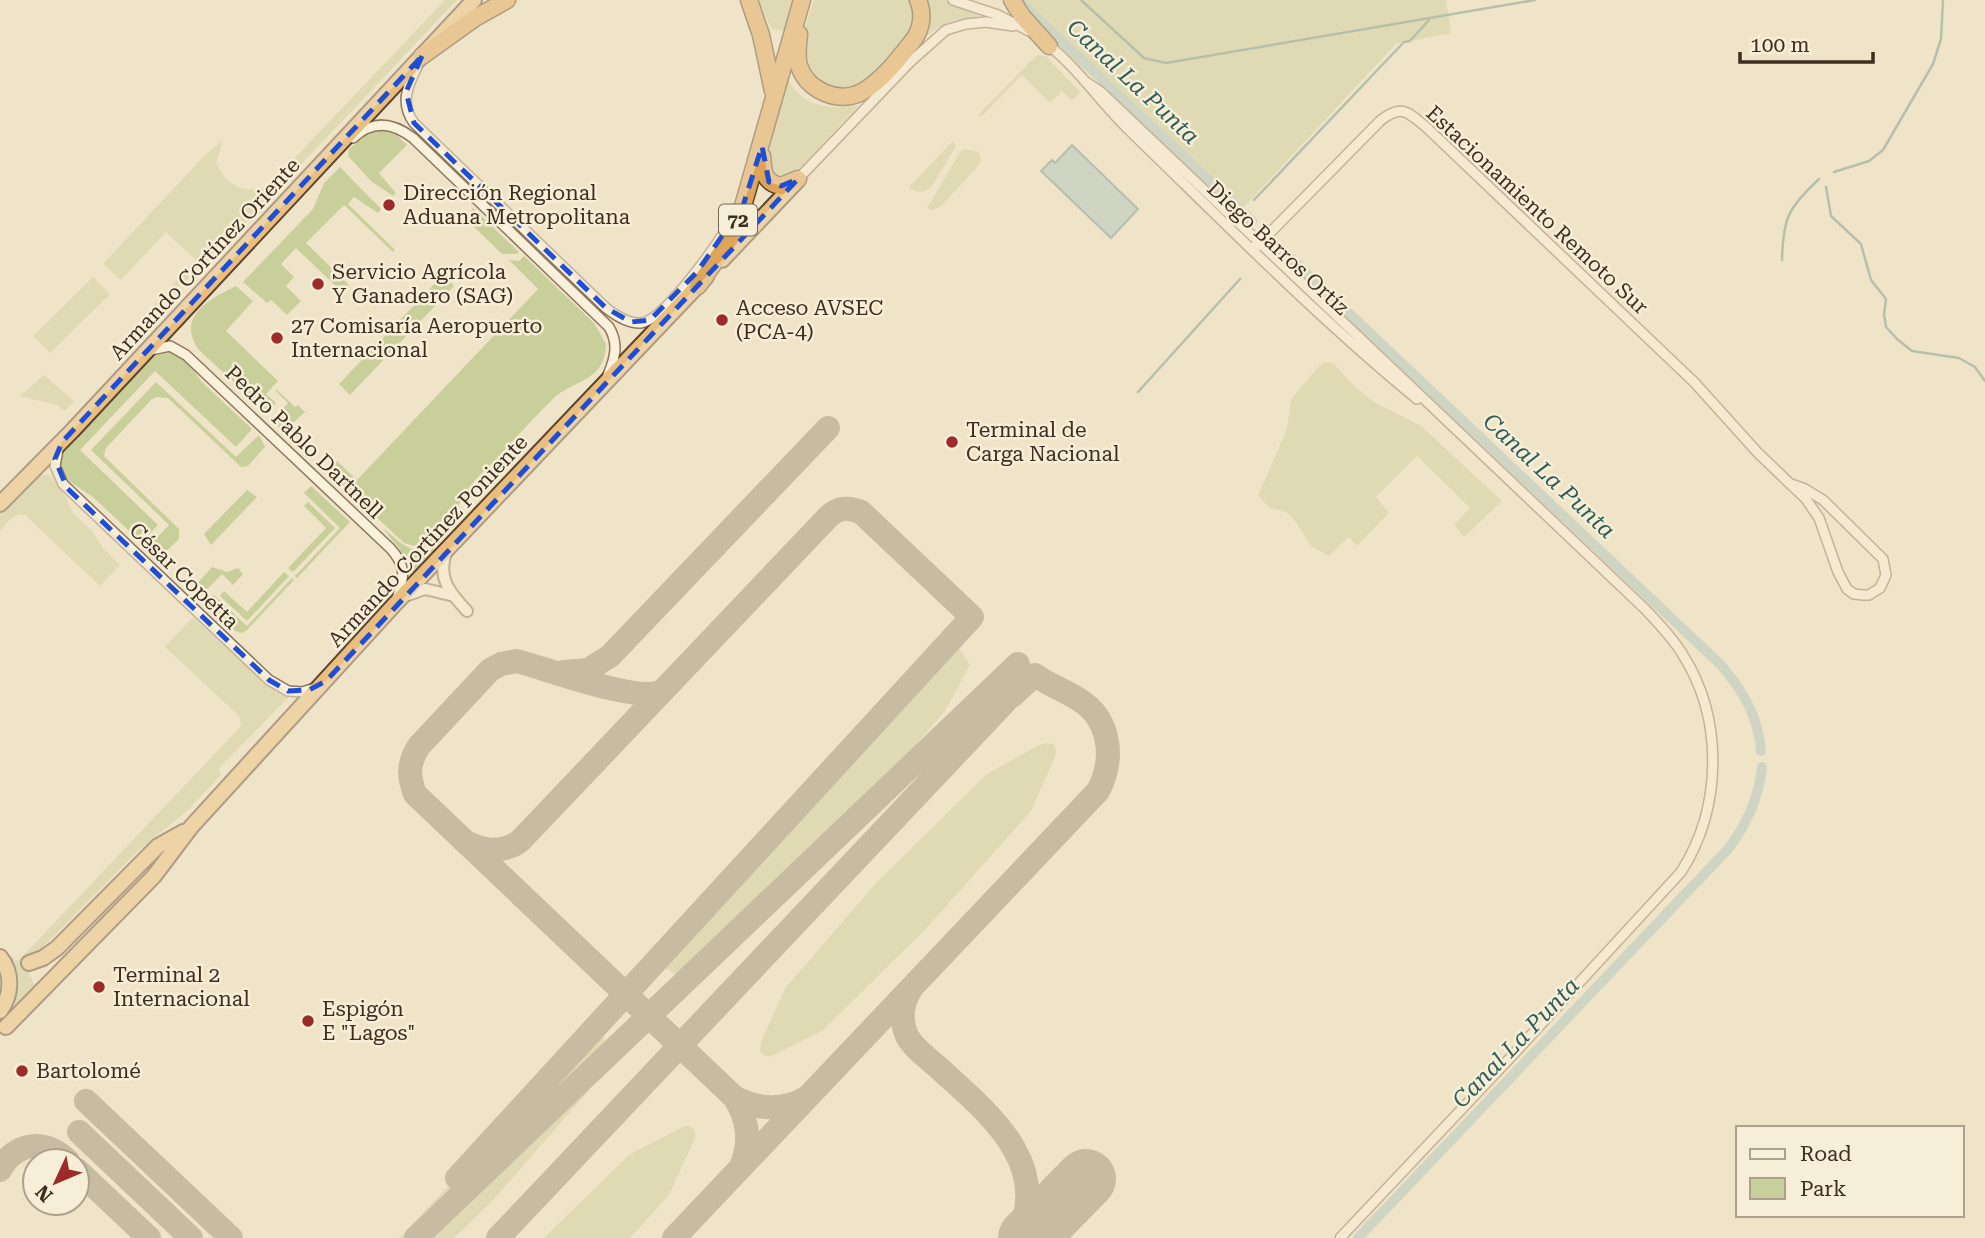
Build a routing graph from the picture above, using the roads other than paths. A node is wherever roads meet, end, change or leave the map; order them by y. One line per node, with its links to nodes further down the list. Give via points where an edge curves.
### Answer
1 (474, 0): 12 (highway, Armando Cortínez Oriente)
2 (487, 0): 12 (highway)
3 (507, 0): 14 (highway)
4 (748, 0): 16 (highway)
5 (803, 0): 6 (highway, via 799,64 818,89 842,96 872,84 915,38 922,15); 16 (highway, 72)
6 (918, 0)
7 (953, 0): 10 (street, Diego Barros Ortíz)
8 (963, 0): 10 (street, Diego Barros Ortíz)
9 (1012, 0): 13 (highway)
10 (982, 10): 11 (street, Diego Barros Ortíz)
11 (1031, 32): 13 (street, Diego Barros Ortíz); 19 (street, via 986,22 956,26 940,35)
12 (437, 40): 14 (highway, Armando Cortínez Oriente)
13 (1049, 46): 15 (street, Diego Barros Ortíz)
14 (422, 56): 18 (highway, Armando Cortínez Oriente); 20 (street, via 406,92 405,105 414,124 606,308 631,322 641,323 656,315 696,272)
15 (1086, 82): 21 (street, Diego Barros Ortíz); 22 (street, Diego Barros Ortíz, via 1125,127)
16 (775, 97): 17 (highway, 72)
17 (762, 146): 19 (highway, via 762,168 769,181 781,186); 20 (highway, 72)
18 (324, 162): 24 (highway, Armando Cortínez Oriente); 25 (street, via 375,125 396,127 413,138 609,327 616,348)
19 (798, 180): 23 (highway, Armando Cortínez Poniente)
20 (743, 206): 23 (highway, 72, via 727,244)
21 (1260, 242): 22 (street, Estacionamiento Remoto Sur); 26 (street, Diego Barros Ortíz); 28 (street, Estacionamiento Remoto Sur, via 1381,120 1396,110 1405,111 1694,382)
22 (1251, 248): 26 (street, Diego Barros Ortíz)
23 (698, 286): 25 (highway, Armando Cortínez Poniente)
24 (138, 359): 27 (highway, Armando Cortínez Oriente); 32 (street, Pedro Pablo Dartnell, via 160,346 180,351 315,476 400,561 404,578)
25 (604, 384): 30 (highway, Armando Cortínez Poniente)
26 (1456, 431): 42 (street, Diego Barros Ortíz, via 1645,609 1684,656 1698,684 1711,732 1710,801 1695,848 1673,884)
27 (62, 442): 29 (highway, Armando Cortínez Oriente); 34 (street, César Copetta, via 55,466 63,484 269,680 295,692 309,691)
28 (1791, 484): 28 (street, Estacionamiento Remoto Sur, via 1819,518 1847,589 1869,595 1880,588 1886,575 1884,559 1823,500)
29 (0, 504)
30 (446, 553): 31 (street, via 442,575); 32 (highway, Armando Cortínez Poniente)
31 (453, 596): 32 (street, via 425,589); 33 (street)
32 (398, 602): 34 (highway, Armando Cortínez Poniente)
33 (467, 611)
34 (326, 681): 35 (highway, Armando Cortínez Poniente)
35 (191, 827): 37 (highway, Armando Cortínez Poniente, via 158,846 58,948); 41 (highway, Armando Cortínez Poniente, via 154,876)
36 (0, 957): 40 (highway, via 9,982)
37 (29, 963)
38 (0, 964): 39 (highway)
39 (0, 988)
40 (0, 1011)
41 (6, 1027)
42 (1340, 1238)

